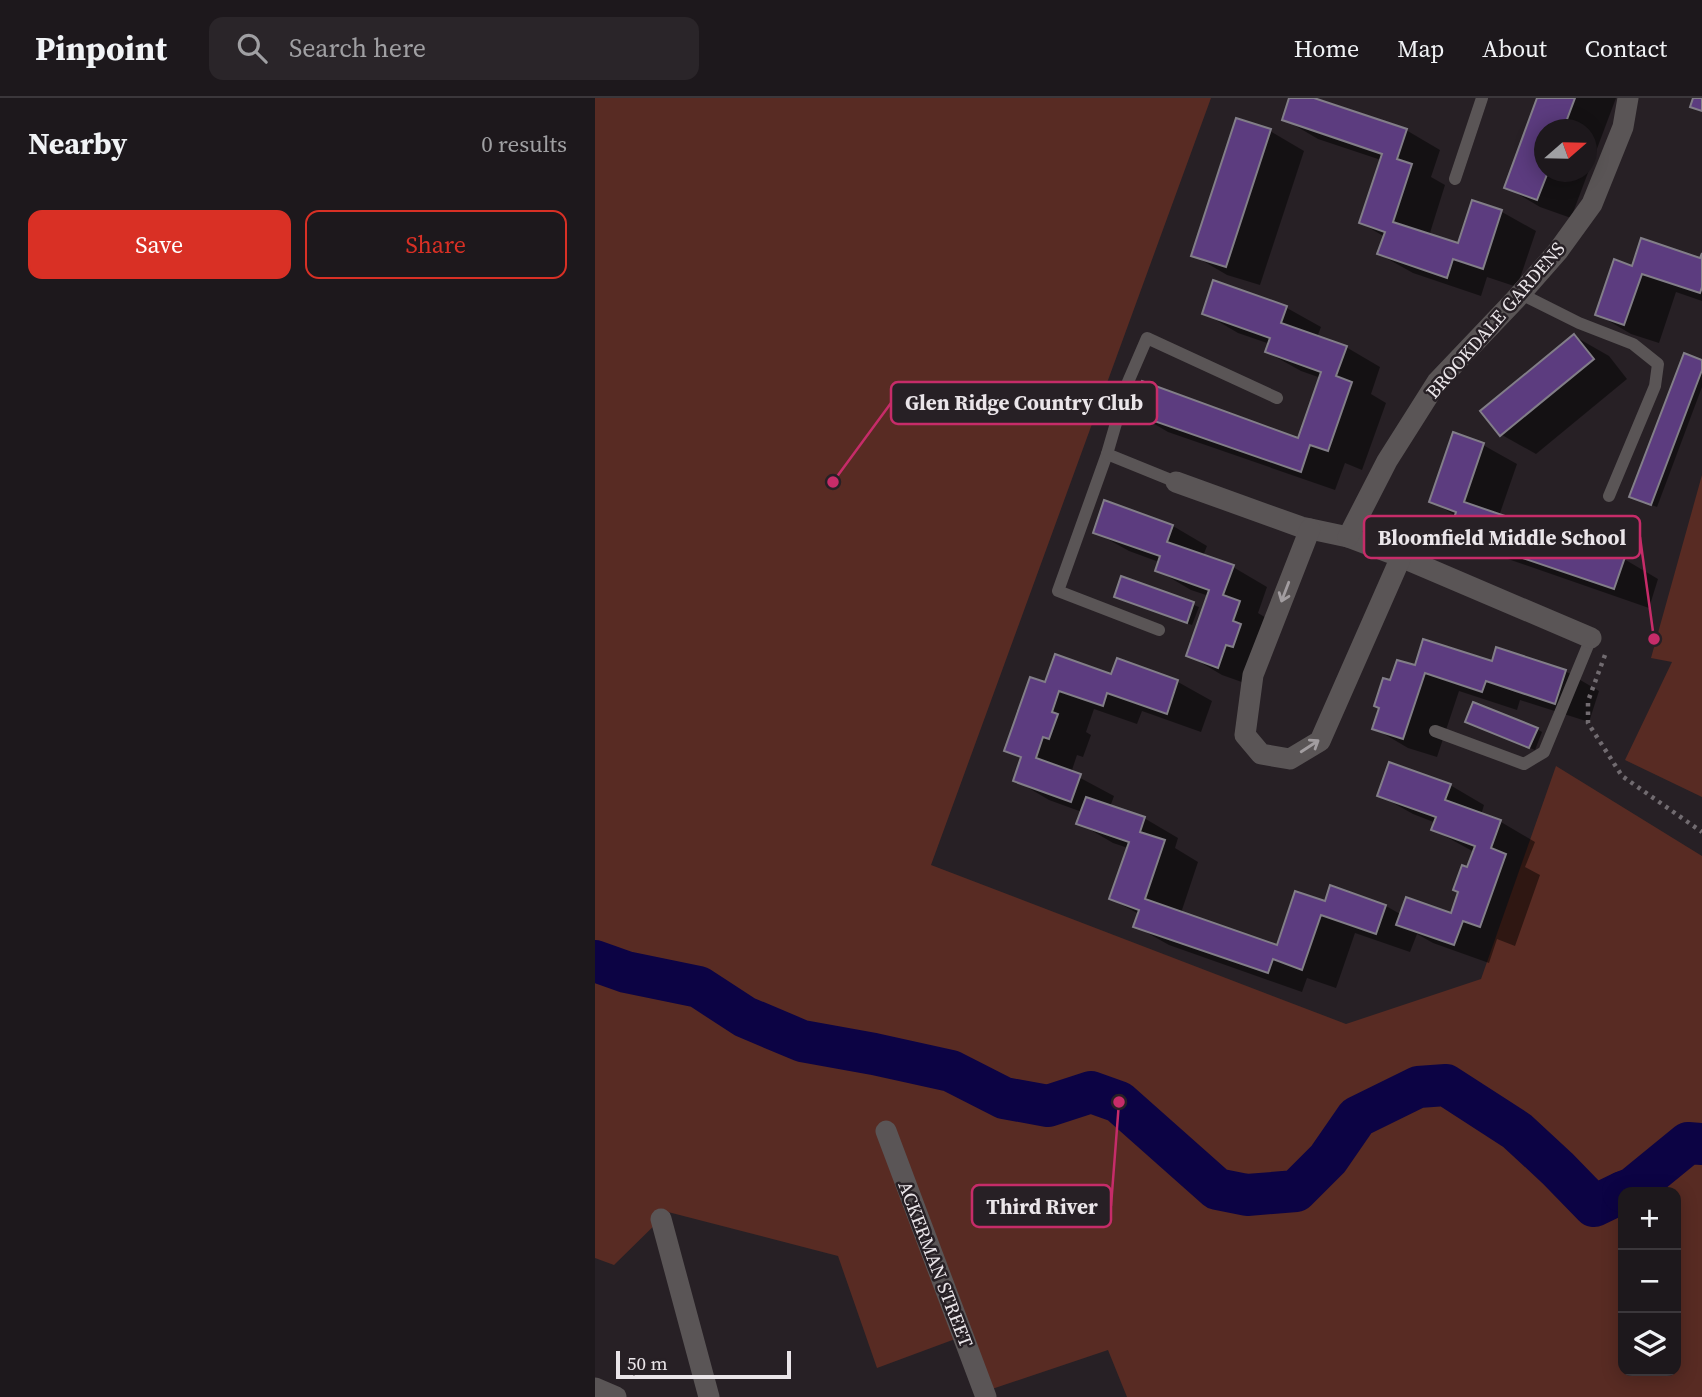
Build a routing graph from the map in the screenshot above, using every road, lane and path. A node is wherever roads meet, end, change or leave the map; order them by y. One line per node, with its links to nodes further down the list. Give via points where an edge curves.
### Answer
1 (1482, 98): 3 (lane)
2 (1628, 98): 4 (street, BROOKDALE GARDENS, via 1623,127 1592,204)
3 (1455, 179)
4 (1521, 294): 8 (lane, via 1633,344 1658,364 1655,386); 10 (street, BROOKDALE GARDENS, via 1437,382 1387,461)
5 (1277, 398): 6 (lane, via 1147,338 1128,382)
6 (1107, 454): 7 (lane); 12 (lane, via 1058,591)
7 (1176, 482): 9 (street)
8 (1609, 496)
9 (1310, 528): 10 (street); 11 (street, one-way to 11, via 1253,675 1245,735 1261,754 1290,759 1320,741)
10 (1348, 537): 11 (street)
11 (1401, 557): 13 (street)
12 (1159, 630)
13 (1591, 638): 14 (lane, via 1544,752 1524,764); 15 (path, via 1607,649 1588,701 1588,723 1622,776)
14 (1435, 731)
15 (1702, 832)
16 (885, 1131): 21 (street, ACKERMAN STREET)
17 (661, 1219): 20 (street)
18 (595, 1388): 19 (street)
19 (616, 1397)
20 (709, 1397)
21 (986, 1397)

